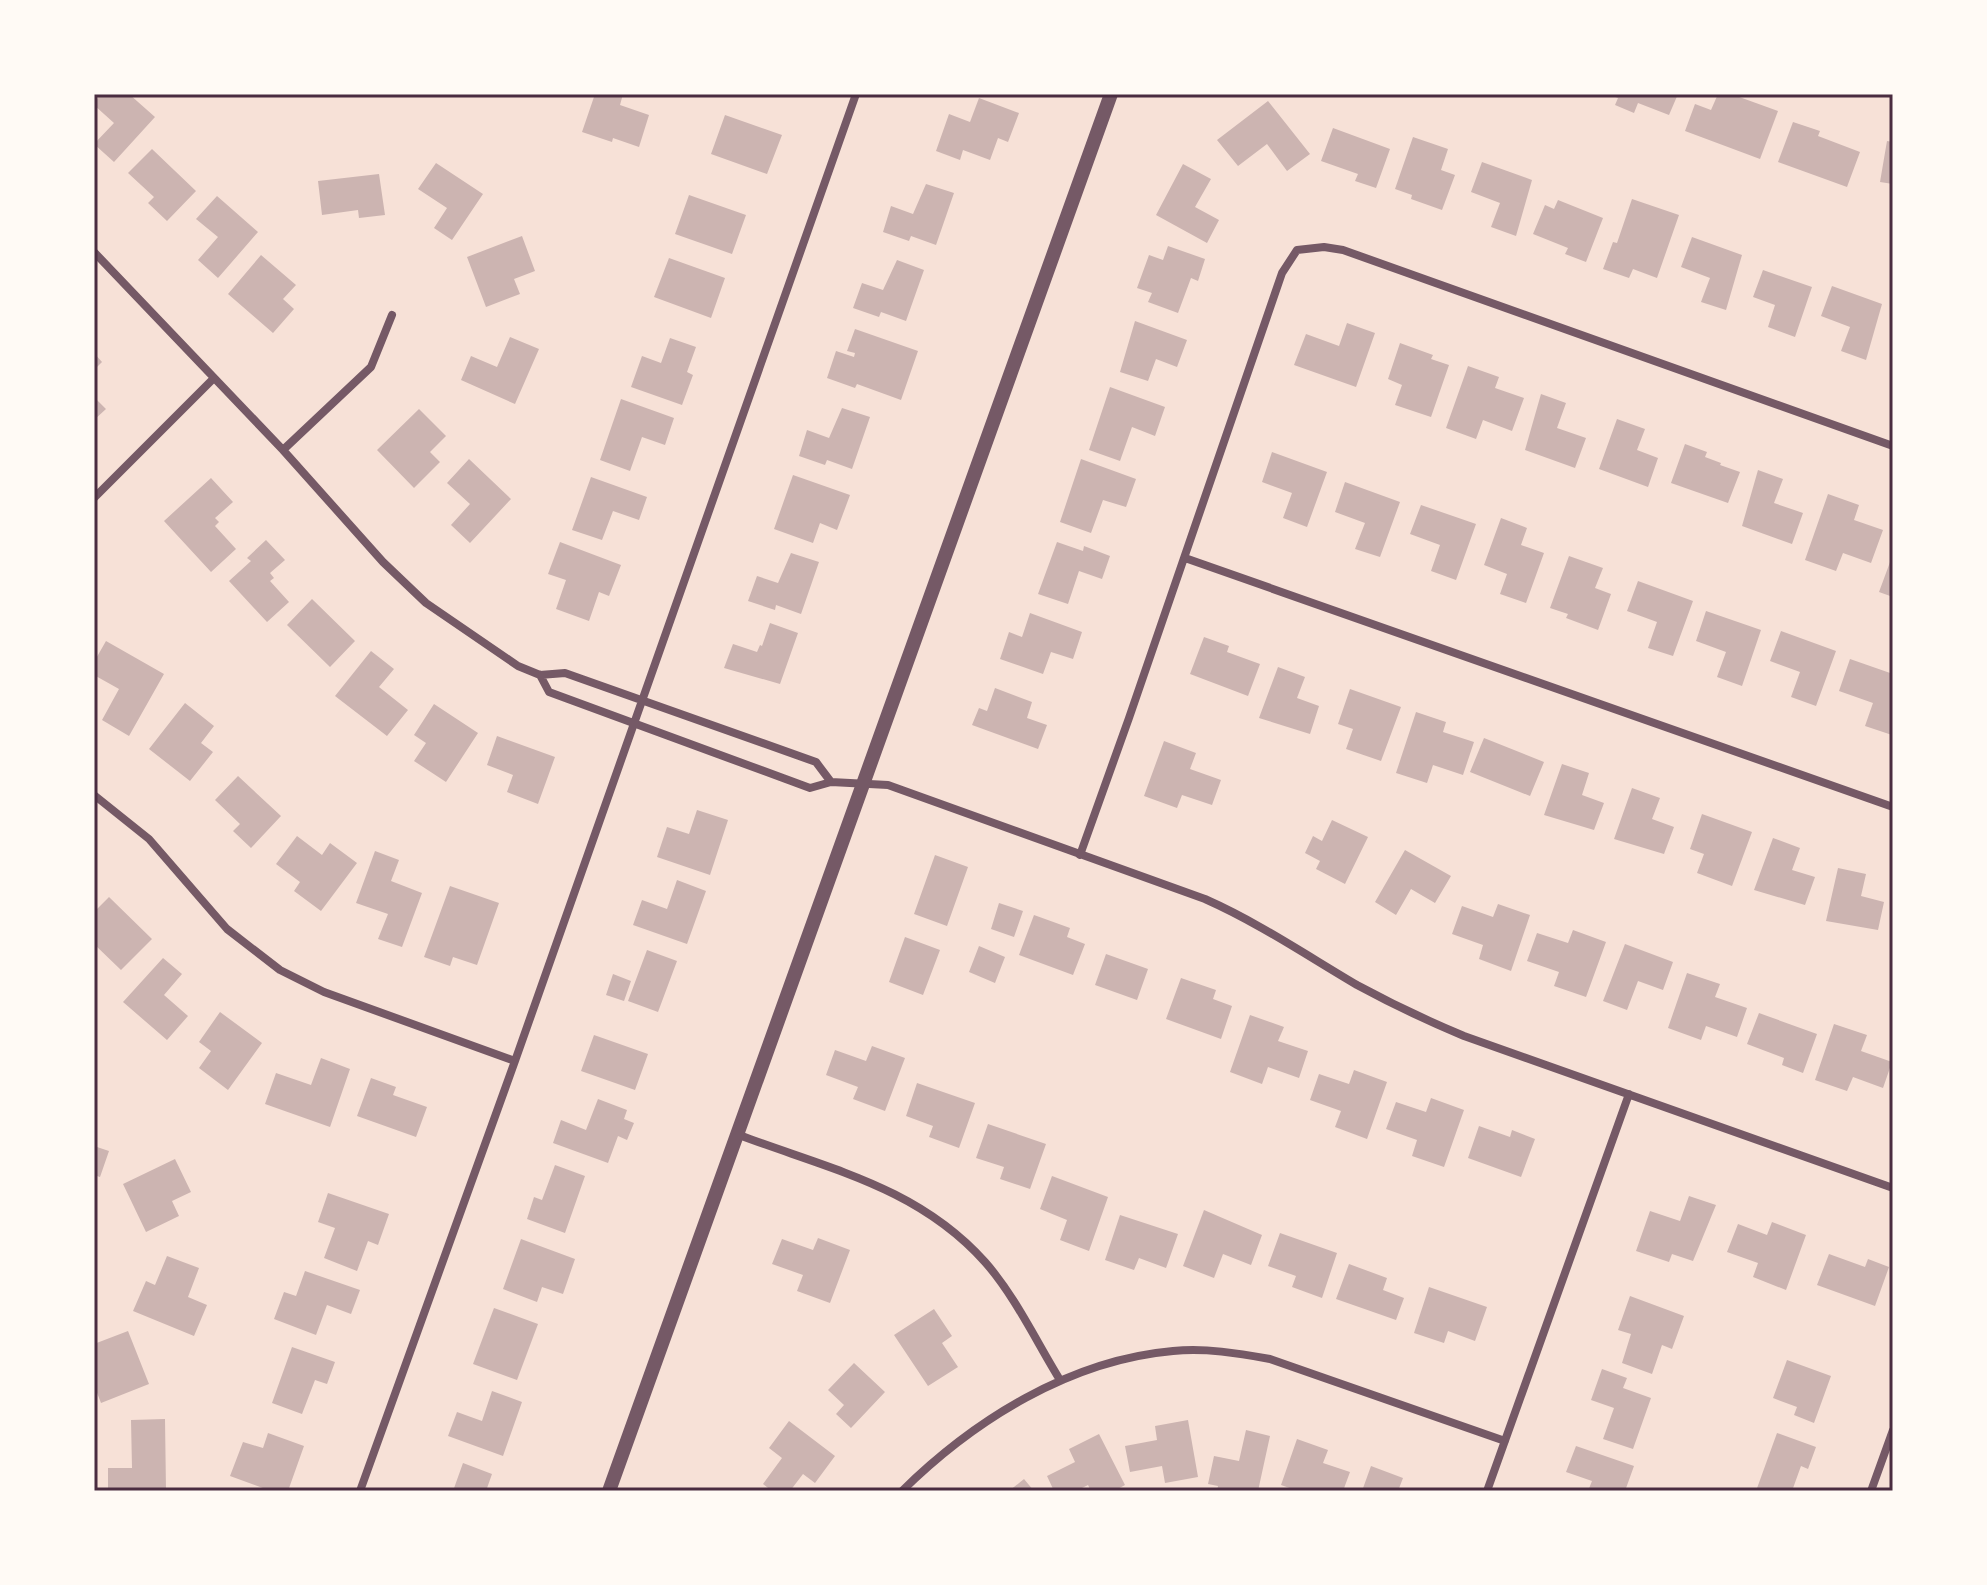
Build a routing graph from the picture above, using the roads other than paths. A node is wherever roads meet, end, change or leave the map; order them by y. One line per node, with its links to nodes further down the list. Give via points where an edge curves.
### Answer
1 (856, 94): 11 (street)
2 (1111, 94): 14 (street)
3 (94, 252): 5 (street)
4 (392, 315): 7 (street, via 371,367)
5 (213, 379): 7 (street); 8 (street)
6 (1893, 446): 9 (street, via 1343,250 1297,250 1282,273)
7 (283, 450): 10 (street, via 426,603)
8 (94, 498)
9 (1185, 558): 16 (street); 17 (street)
10 (540, 675): 11 (street, via 565,673); 12 (street, via 549,692)
11 (642, 701): 12 (street); 13 (street, via 816,762)
12 (634, 724): 13 (street, via 810,788); 18 (street)
13 (831, 782): 14 (street)
14 (862, 784): 17 (street, via 888,785); 20 (street)
15 (94, 795): 18 (street, via 149,839 227,929 280,970 324,992)
16 (1893, 807)
17 (1080, 855): 19 (street, via 1244,916 1421,1018)
18 (515, 1061): 25 (street)
19 (1629, 1094): 21 (street); 24 (street)
20 (739, 1135): 22 (street, via 885,1188 937,1218 986,1263); 26 (street)
21 (1893, 1188)
22 (1060, 1380): 24 (street, via 1139,1355 1230,1352 1292,1365); 27 (street, via 973,1432)
23 (1893, 1430): 29 (street)
24 (1505, 1441): 28 (street)
25 (360, 1491)
26 (609, 1491)
27 (902, 1491)
28 (1487, 1491)
29 (1871, 1491)

